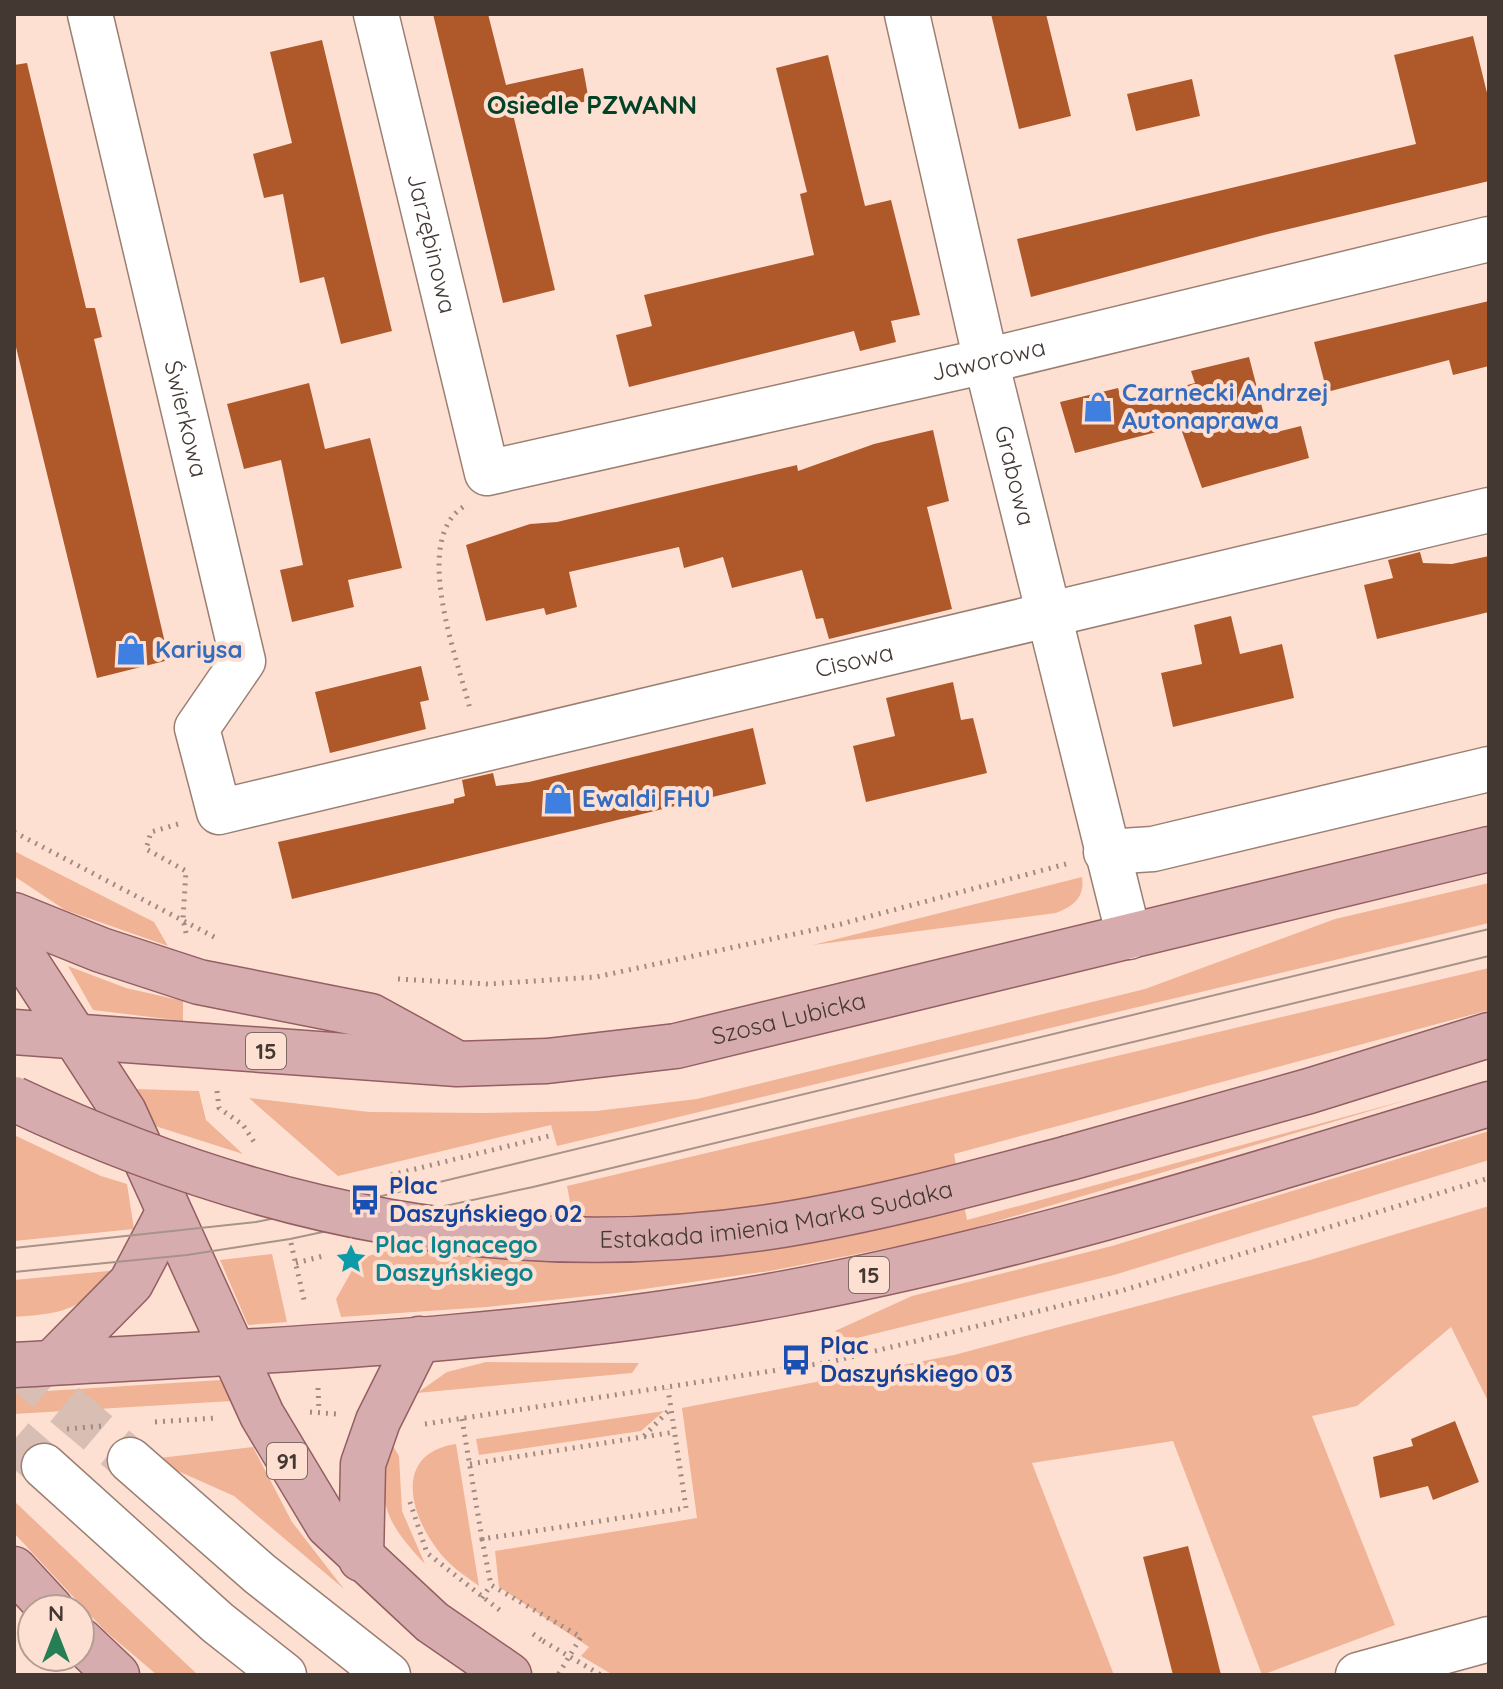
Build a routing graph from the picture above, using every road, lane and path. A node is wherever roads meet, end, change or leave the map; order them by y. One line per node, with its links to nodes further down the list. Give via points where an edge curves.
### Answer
1 (90, 14): 11 (street, Świerkowa, via 243,661 197,728)
2 (376, 14): 6 (street, Jarzębinowa)
3 (907, 14): 5 (street, Grabowa)
4 (1489, 239): 5 (street, Jaworowa)
5 (986, 361): 6 (street, Jaworowa); 8 (street, Grabowa)
6 (478, 488): 9 (path, via 455,512 440,542 438,580)
7 (1489, 510): 8 (street, Cisowa)
8 (1050, 615): 9 (street, Cisowa); 14 (street, Grabowa)
9 (481, 753): 11 (street, Cisowa)
10 (1489, 769): 14 (street, via 1153,849)
11 (219, 812): 16 (path, via 151,832 146,849 186,871)
12 (14, 832): 16 (path)
13 (1489, 849): 17 (main road, Szosa Lubicka / 15)
14 (1106, 852): 17 (street, Grabowa); 20 (path, via 841,924 596,977 488,984)
15 (14, 915): 24 (main road, via 199,982 371,1016)
16 (183, 919): 19 (path)
17 (1129, 937): 24 (main road, Szosa Lubicka / 15, via 676,1046 547,1061)
18 (14, 943): 22 (main road, 91)
19 (229, 945)
20 (388, 979)
21 (14, 1032): 22 (main road, 15)
22 (75, 1035): 24 (main road, Szosa Lubicka / 15); 30 (main road, 91, via 124,1112)
23 (1489, 1035): 25 (main road, Estakada imienia Marka Sudaka, bridge, via 1309,1091 884,1206 778,1225 625,1240 489,1236 331,1211 225,1184 145,1156)
24 (457, 1064)
25 (14, 1099)
26 (1489, 1104): 31 (main road, 15, via 995,1248 700,1308)
27 (549, 1136): 28 (path)
28 (386, 1177)
29 (1489, 1178): 34 (path, via 1121,1291 830,1362)
30 (168, 1213): 32 (main road, 91); 33 (main road, via 131,1283)
31 (419, 1339): 32 (main road, 15); 43 (main road, via 363,1464)
32 (231, 1350): 33 (main road, 15); 43 (main road, 91, via 296,1477 328,1525)
33 (34, 1364)
34 (668, 1389): 35 (path); 39 (path, via 462,1419)
35 (671, 1408): 36 (path); 37 (path)
36 (675, 1432): 37 (path); 42 (path, via 686,1508)
37 (643, 1437): 39 (path)
38 (130, 1460): 52 (street, via 260,1574)
39 (470, 1464): 42 (path)
40 (44, 1466): 51 (street, via 218,1623)
41 (409, 1491): 45 (path, via 410,1513 427,1553)
42 (482, 1539): 44 (path)
43 (361, 1559): 53 (main road, 91, via 432,1622)
44 (491, 1585): 45 (path); 54 (path, via 581,1637)
45 (482, 1598): 46 (path)
46 (506, 1615)
47 (531, 1632): 55 (path, bridge)
48 (1489, 1639): 56 (street)
49 (96, 1655): 50 (main road)
50 (117, 1675)
51 (284, 1675)
52 (388, 1675)
53 (509, 1675)
54 (558, 1675)
55 (601, 1675)
56 (1358, 1675)

